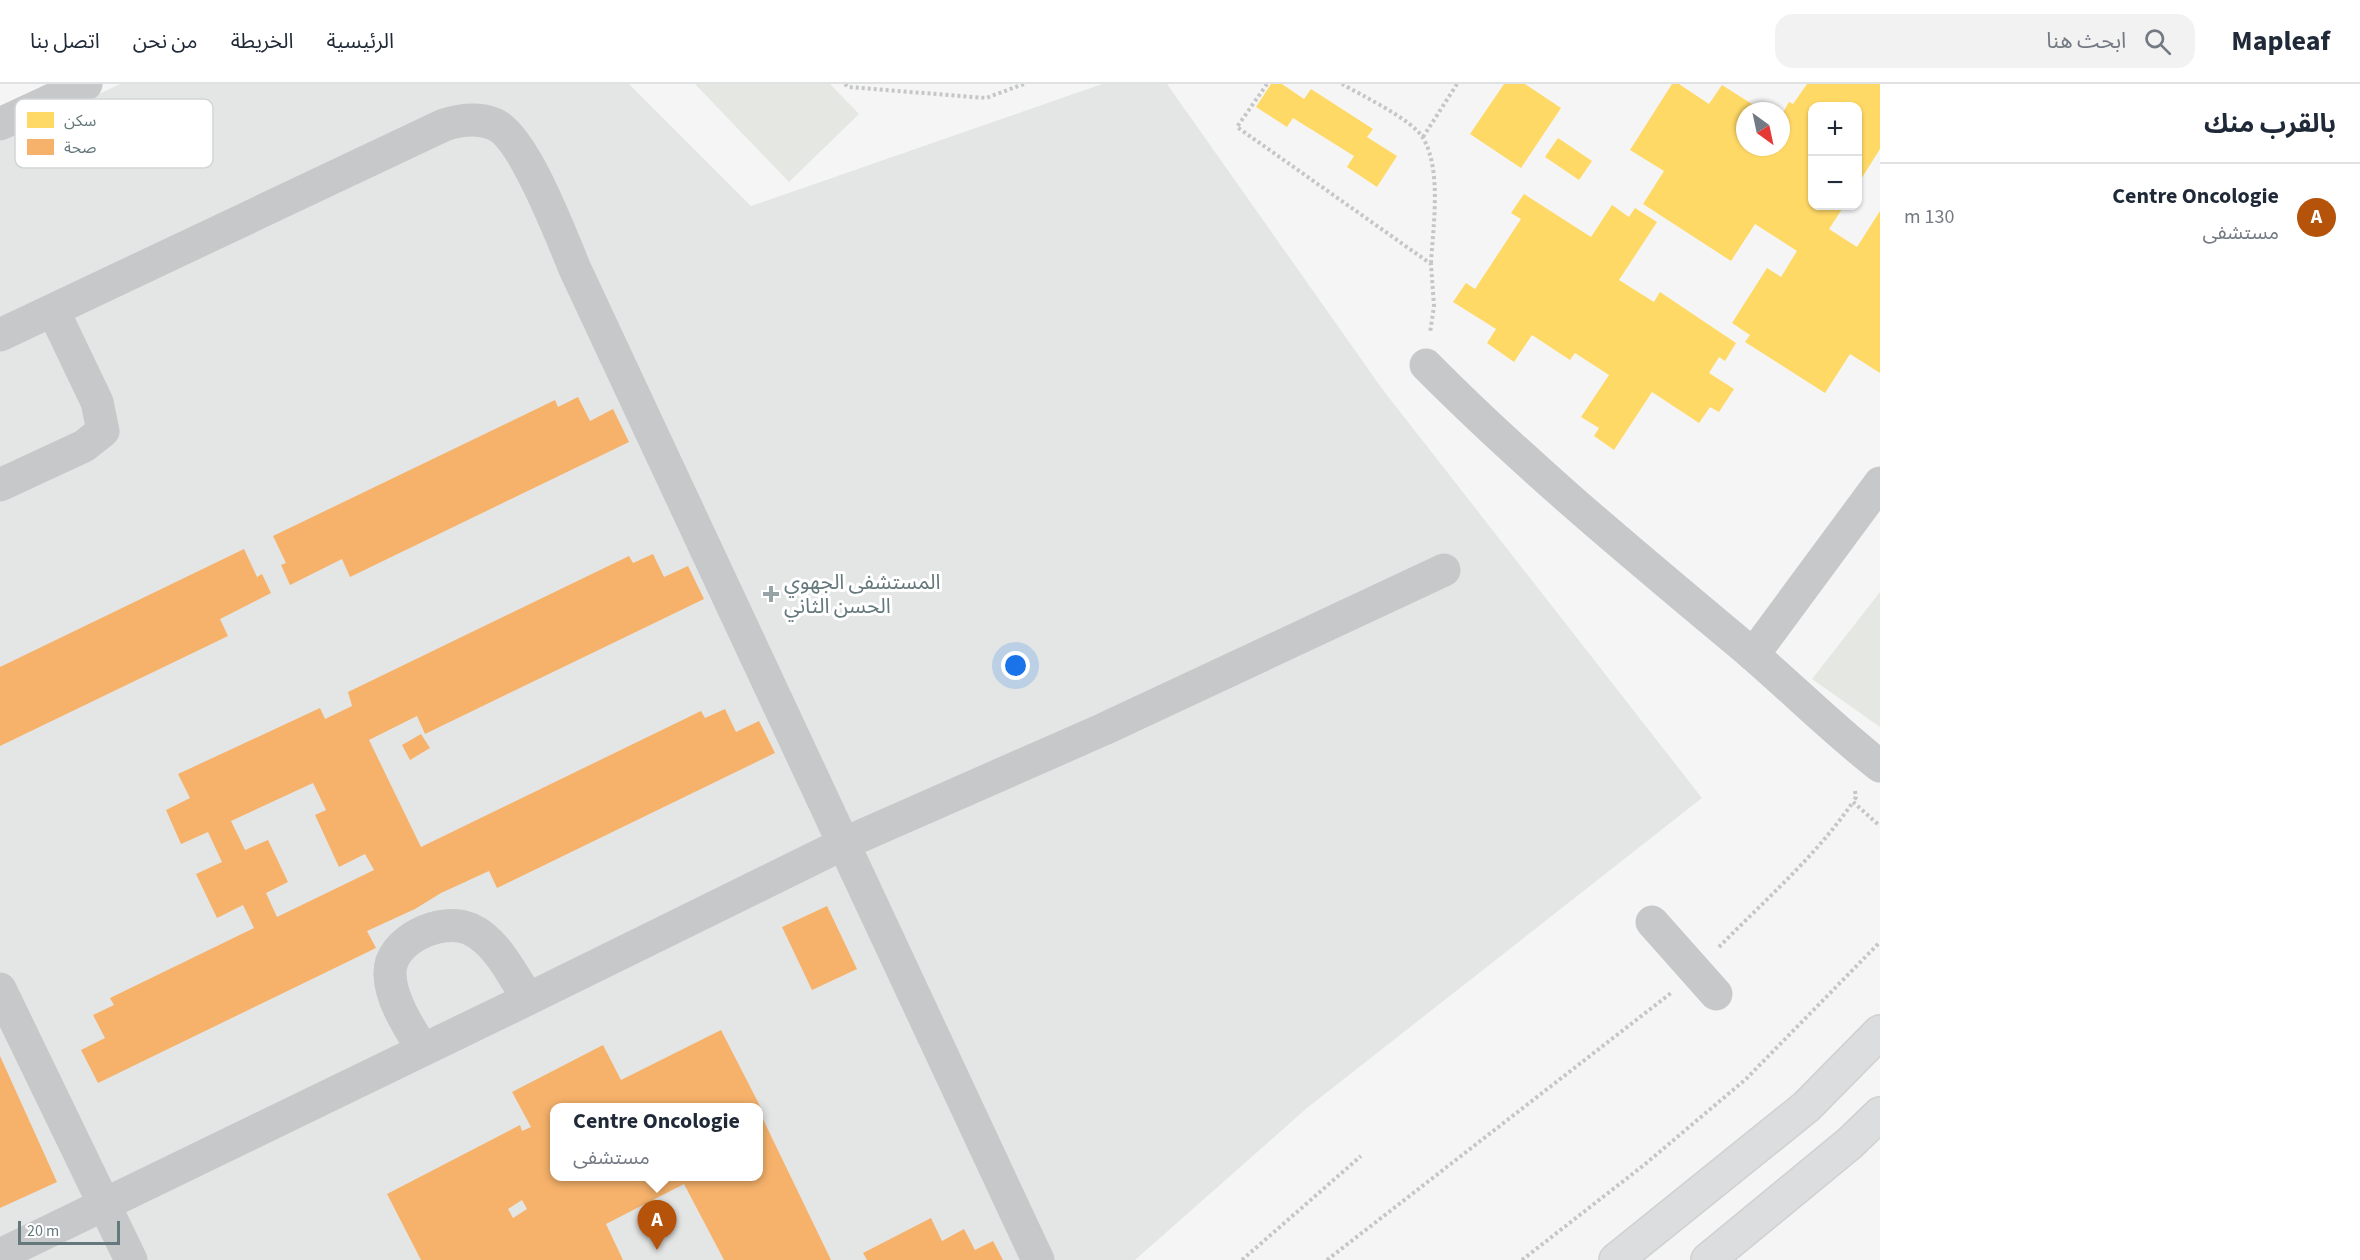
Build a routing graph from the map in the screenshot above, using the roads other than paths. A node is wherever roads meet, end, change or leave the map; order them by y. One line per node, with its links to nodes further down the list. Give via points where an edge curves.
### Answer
1 (86, 84): 2 (street)
2 (54, 99)
3 (15, 117): 4 (street)
4 (0, 124)
5 (52, 310): 6 (street); 9 (street, via 97,402 103,431 84,446); 13 (street, via 444,125 461,120 495,124 508,136 537,182)
6 (0, 335)
7 (1426, 365): 11 (street, via 1484,424)
8 (1880, 483): 11 (street)
9 (0, 485)
10 (1444, 570): 13 (street, via 1104,729)
11 (1753, 655): 12 (street)
12 (1880, 766)
13 (845, 843): 17 (street); 24 (street)
14 (1652, 922): 15 (street)
15 (1706, 983)
16 (0, 989): 21 (street)
17 (528, 999): 19 (street); 19 (street, via 489,942 471,929 454,924 419,933 392,961 390,975 406,1022)
18 (1880, 1032): 25 (highway, via 1806,1107)
19 (423, 1050): 21 (street)
20 (1880, 1114): 26 (highway)
21 (104, 1203): 22 (street); 23 (street)
22 (0, 1255)
23 (131, 1260)
24 (1038, 1260)
25 (1616, 1260)
26 (1708, 1260)

